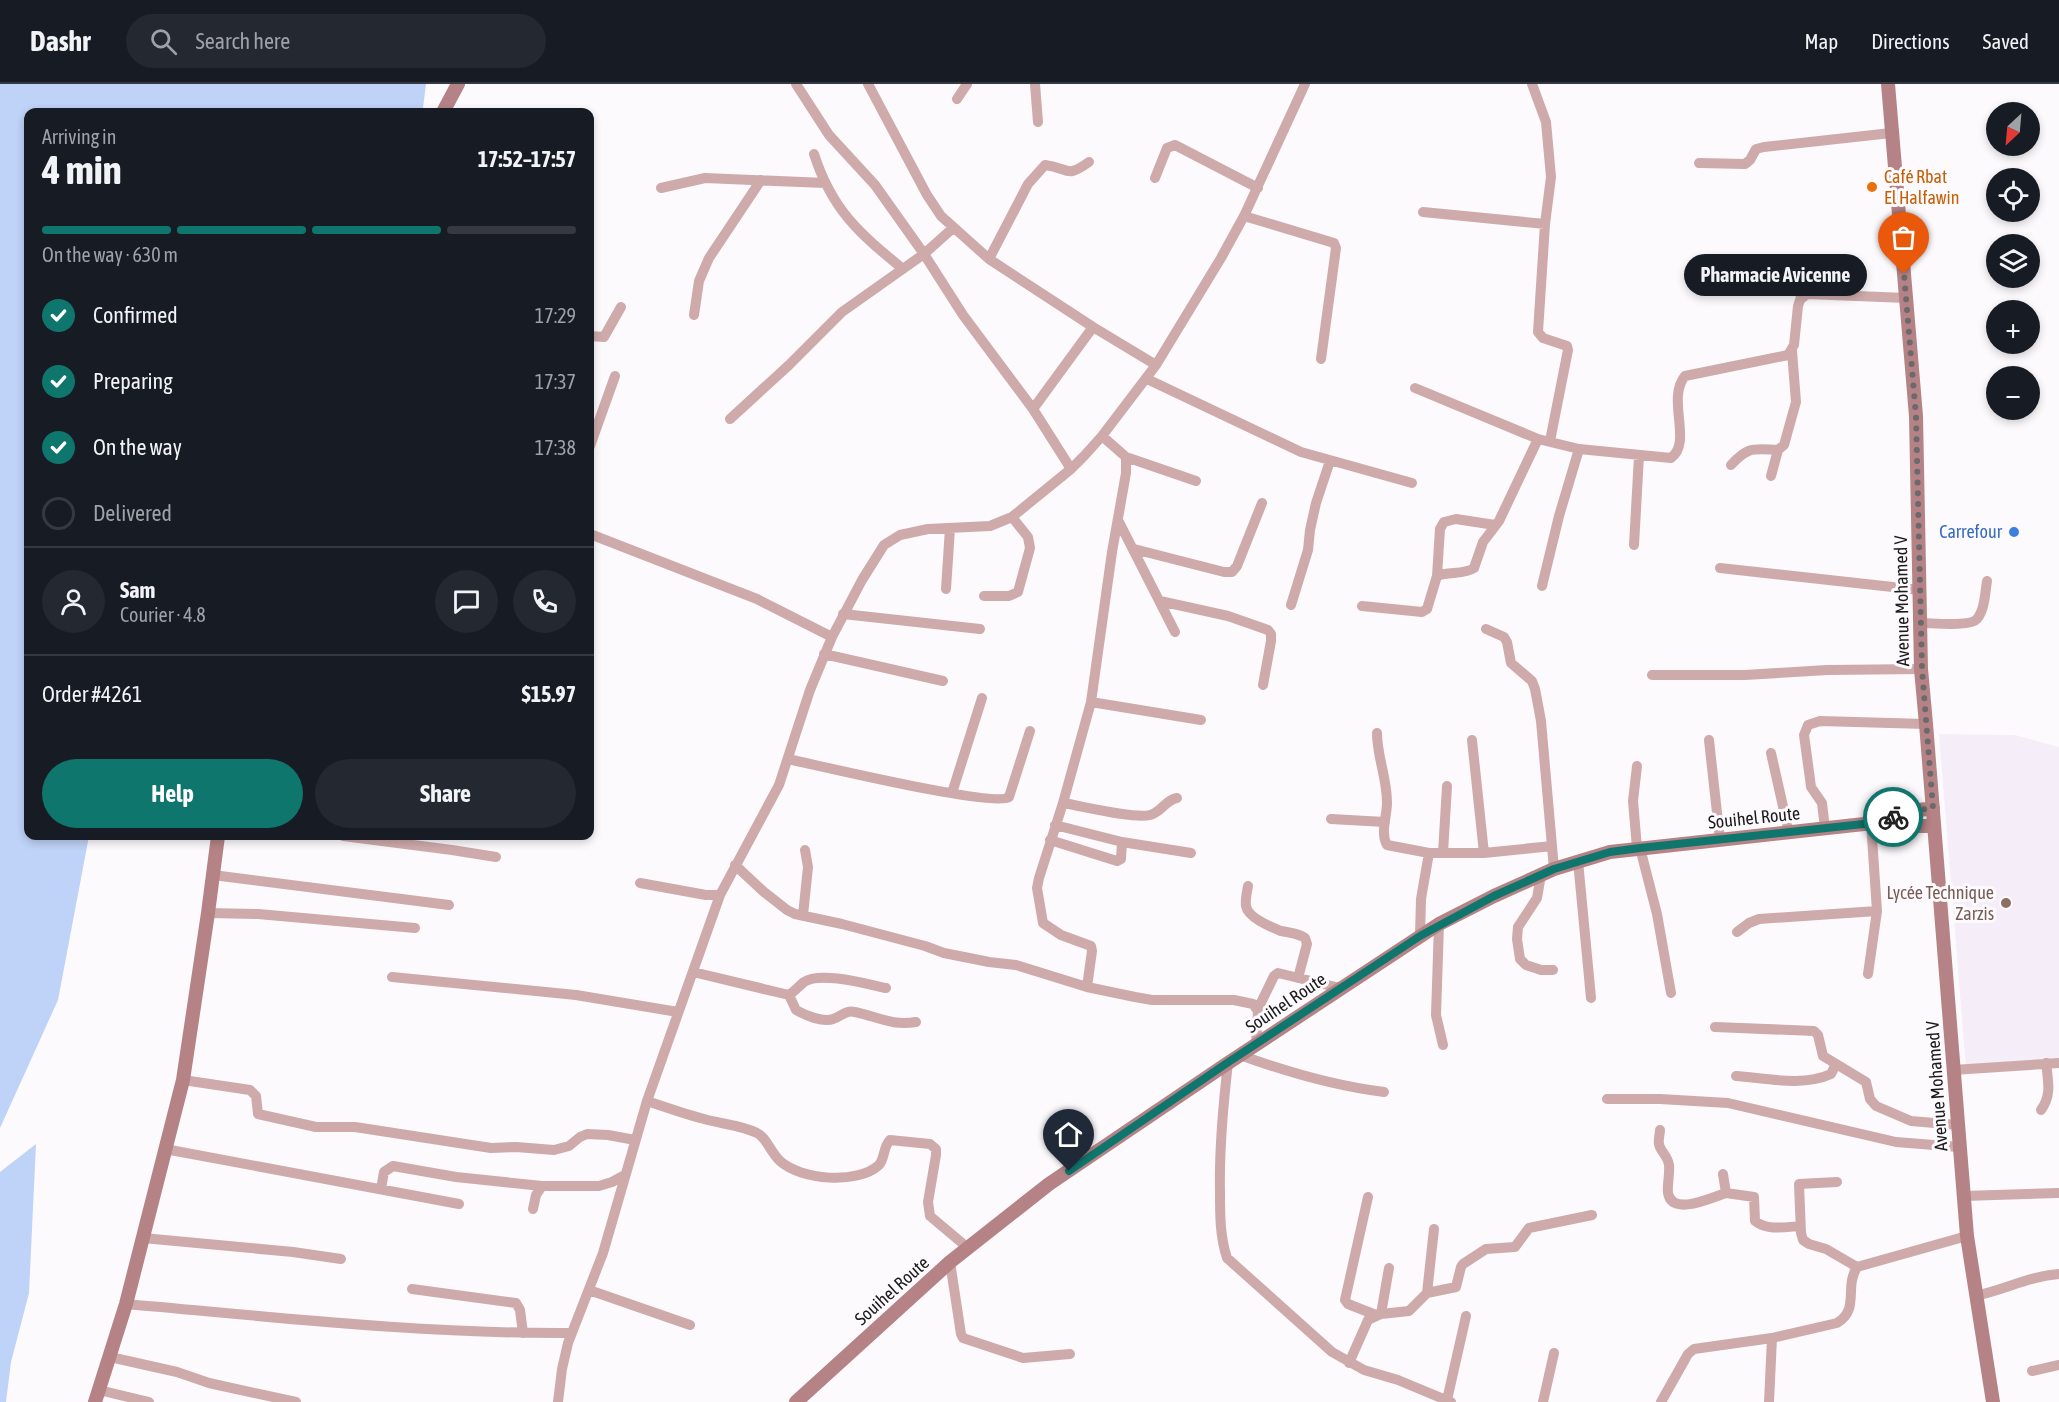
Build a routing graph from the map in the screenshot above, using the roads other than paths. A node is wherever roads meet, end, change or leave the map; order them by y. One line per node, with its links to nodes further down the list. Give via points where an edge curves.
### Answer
1 (458, 84): 10 (main road)
2 (796, 84): 25 (street, via 829,135 875,185)
3 (867, 84): 24 (street, via 927,195)
4 (967, 84): 9 (street)
5 (1035, 84): 11 (street)
6 (1305, 84): 20 (street)
7 (1532, 84): 23 (street, via 1546,122 1549,147 1551,177)
8 (1888, 84): 12 (main road, Avenue Mohamed V)
9 (957, 99)
10 (445, 108)
11 (1038, 122)
12 (1891, 133): 15 (street, via 1764,147 1756,149 1745,164); 30 (main road, Avenue Mohamed V)
13 (814, 154): 18 (street)
14 (1089, 162): 26 (street, via 1071,172 1045,165 1028,184)
15 (1699, 163)
16 (1155, 178): 20 (street, via 1167,148 1176,146)
17 (761, 180): 18 (street); 19 (street, via 705,178); 32 (street, via 709,258 699,281)
18 (825, 183): 28 (street, via 837,206 858,231)
19 (661, 188)
20 (1258, 188): 22 (street)
21 (1423, 212): 23 (street)
22 (1244, 216): 36 (street, via 1334,243); 37 (street)
23 (1545, 224): 45 (street, via 1539,332 1543,338 1563,343 1568,350)
24 (953, 228): 25 (street); 26 (street)
25 (924, 254): 28 (street); 41 (street)
26 (989, 259): 33 (street)
27 (1758, 266): 29 (street)
28 (903, 269): 42 (street, via 842,312)
29 (1804, 296): 30 (street); 35 (street, via 1798,306)
30 (1906, 298): 69 (main road, Avenue Mohamed V, via 1916,416)
31 (621, 307): 34 (street, via 604,337)
32 (694, 315)
33 (1093, 327): 37 (street); 41 (street)
34 (594, 336)
35 (1792, 351): 47 (street, via 1795,408 1784,445); 48 (street, via 1777,358 1685,376 1679,386 1680,442 1676,455 1666,459)
36 (1321, 359)
37 (1156, 365): 39 (street)
38 (615, 376): 43 (street)
39 (1147, 379): 44 (street); 50 (street, via 1284,444)
40 (1415, 388): 45 (street)
41 (1033, 410): 52 (street)
42 (730, 419)
43 (594, 435)
44 (1102, 436): 49 (street); 52 (street)
45 (1544, 440): 46 (street); 59 (street)
46 (1579, 449): 48 (street); 67 (street)
47 (1778, 450): 51 (street, via 1743,452); 53 (street)
48 (1639, 456): 62 (street)
49 (1126, 457): 54 (street); 58 (street)
50 (1330, 461): 55 (street); 72 (street)
51 (1731, 465)
52 (1071, 469): 57 (street)
53 (1771, 476)
54 (1196, 481)
55 (1412, 483)
56 (1262, 503): 63 (street, via 1232,572)
57 (1012, 517): 60 (street, via 990,526); 70 (street, via 1028,537 1030,548 1018,591 1009,596)
58 (1117, 525): 63 (street); 86 (street)
59 (1495, 525): 65 (street, via 1471,571); 65 (street, via 1456,519 1444,522 1440,529)
60 (950, 528): 68 (street); 74 (street, via 912,531 890,540)
61 (594, 536): 79 (street, via 757,599)
62 (1634, 546)
63 (1134, 549): 71 (street)
64 (1720, 568): 69 (street)
65 (1437, 576): 73 (street, via 1425,610)
66 (1987, 582): 75 (street, via 1984,605 1971,624)
67 (1542, 586)
68 (946, 589)
69 (1920, 590): 75 (main road, Avenue Mohamed V)
70 (984, 596)
71 (1160, 601): 78 (street); 84 (street, via 1228,616 1268,630 1271,641)
72 (1291, 605)
73 (1362, 606)
74 (843, 614): 76 (street); 79 (street)
75 (1921, 623): 81 (main road, Avenue Mohamed V)
76 (980, 629)
77 (1486, 629): 113 (street, via 1504,637 1511,663 1532,681 1535,689)
78 (1176, 632)
79 (832, 637): 80 (street)
80 (824, 654): 83 (street); 94 (street)
81 (1922, 669): 82 (street); 88 (main road, Avenue Mohamed V)
82 (1652, 675)
83 (943, 681)
84 (1263, 685)
85 (982, 698): 97 (street)
86 (1091, 702): 87 (street); 99 (street)
87 (1201, 720)
88 (1926, 724): 100 (main road, Avenue Mohamed V); 106 (street, via 1820,721 1808,725 1804,735 1811,787 1822,803)
89 (1030, 731): 97 (street, via 1007,799)
90 (1377, 733): 102 (street, via 1387,791)
91 (1472, 740): 119 (street)
92 (1708, 740): 111 (street)
93 (1771, 753): 107 (street)
94 (788, 759): 97 (street); 122 (street, via 779,785)
95 (1637, 766): 114 (street, via 1633,801)
96 (1447, 786): 118 (street)
97 (952, 793)
98 (1177, 798): 99 (street, via 1170,799 1158,813 1141,816)
99 (1062, 803): 104 (street)
100 (1933, 808): 103 (main road); 105 (main road, Avenue Mohamed V)
101 (1330, 819): 102 (street)
102 (1385, 822): 117 (street, via 1387,845)
103 (1877, 822): 105 (main road); 106 (main road, Souihel Route); 130 (street)
104 (1055, 825): 110 (street); 112 (street)
105 (1934, 826): 159 (main road, Avenue Mohamed V)
106 (1825, 829): 107 (main road, Souihel Route)
107 (1789, 833): 111 (main road, Souihel Route)
108 (217, 840): 124 (main road)
109 (377, 840): 120 (street)
110 (1050, 840): 112 (street, via 1117,861 1121,859); 142 (street, via 1037,888 1041,918 1061,935 1091,946)
111 (1720, 840): 114 (main road, Souihel Route)
112 (1122, 842): 116 (street)
113 (1552, 846): 119 (street); 123 (street)
114 (1639, 848): 121 (main road, Souihel Route); 145 (street, via 1657,914)
115 (805, 850): 132 (street, via 808,867)
116 (1191, 853)
117 (1429, 853): 118 (street); 136 (street)
118 (1443, 853): 119 (street)
119 (1484, 853)
120 (496, 857)
121 (1578, 861): 123 (main road, Souihel Route); 147 (street)
122 (735, 865): 128 (street); 132 (street, via 787,910)
123 (1554, 869): 125 (main road, Souihel Route)
124 (213, 875): 129 (street); 131 (main road)
125 (1540, 875): 133 (main road, Souihel Route); 137 (street, via 1537,898 1518,927 1517,939 1520,959 1526,965)
126 (640, 883): 128 (street)
127 (1248, 886): 141 (street, via 1248,911 1267,924 1305,938 1307,944)
128 (720, 895): 138 (street)
129 (449, 904)
130 (1877, 911): 135 (street, via 1759,919); 139 (street)
131 (208, 913): 134 (street); 161 (main road)
132 (803, 915): 142 (street, via 944,953 1016,964)
133 (1440, 924): 136 (main road, Souihel Route); 153 (street, via 1436,1015)
134 (415, 928)
135 (1737, 932)
136 (1420, 936): 144 (main road, Souihel Route)
137 (1553, 970)
138 (693, 972): 146 (street); 149 (street)
139 (1868, 974)
140 (392, 977): 149 (street, via 576,995)
141 (1298, 978): 144 (street); 148 (street, via 1275,974)
142 (1087, 987): 148 (street, via 1152,1000 1234,1000)
143 (886, 988): 146 (street, via 816,978)
144 (1340, 988): 152 (main road, Souihel Route)
145 (1671, 993)
146 (789, 995): 150 (street, via 796,1010 819,1018 834,1019 852,1012 892,1024)
147 (1591, 998)
148 (1258, 1009): 152 (street)
149 (678, 1012): 164 (street)
150 (916, 1022)
151 (1715, 1027): 158 (street, via 1814,1031 1823,1056)
152 (1256, 1044): 154 (main road, Souihel Route)
153 (1443, 1045)
154 (1240, 1055): 155 (main road, Souihel Route); 162 (street, via 1318,1081)
155 (1227, 1063): 187 (main road, Souihel Route, via 1049,1184); 207 (street, via 1219,1162 1221,1225 1227,1258)
156 (2046, 1063): 157 (street); 159 (street); 165 (street, via 2050,1094)
157 (2059, 1063)
158 (1836, 1064): 160 (street, via 1831,1074 1818,1079); 166 (street, via 1866,1082 1876,1106 1911,1121)
159 (1953, 1070): 166 (main road, Avenue Mohamed V)
160 (1736, 1076)
161 (183, 1080): 168 (street, via 250,1090 256,1096 258,1114 316,1127 355,1127 491,1148 554,1150 586,1134); 170 (main road)
162 (1384, 1092)
163 (1607, 1099): 169 (street, via 1728,1103 1896,1142)
164 (647, 1101): 168 (street); 187 (street, via 756,1132 782,1163 806,1174 858,1176 880,1163 890,1140 930,1144 936,1155 928,1211)
165 (2041, 1110)
166 (1958, 1125): 169 (main road, Avenue Mohamed V)
167 (1660, 1130): 176 (street, via 1659,1144 1668,1160 1668,1193 1675,1202 1691,1205)
168 (635, 1140): 172 (street)
169 (1959, 1147): 178 (main road, Avenue Mohamed V)
170 (165, 1149): 175 (street); 186 (main road)
171 (1723, 1174): 176 (street)
172 (625, 1175): 174 (street, via 599,1186); 194 (street)
173 (1837, 1182): 183 (street, via 1799,1184)
174 (543, 1186): 175 (street, via 393,1166 384,1172); 181 (street)
175 (381, 1189): 180 (street)
176 (1726, 1193): 183 (street, via 1754,1197 1755,1221 1759,1225)
177 (2059, 1193): 178 (street)
178 (1964, 1196): 185 (main road, Avenue Mohamed V)
179 (1368, 1197): 198 (street, via 1345,1300)
180 (459, 1204)
181 (533, 1209)
182 (1592, 1215): 195 (street, via 1529,1228 1512,1249 1486,1249 1461,1267 1456,1287)
183 (1800, 1226): 190 (street, via 1803,1240)
184 (1434, 1229): 195 (street)
185 (1967, 1236): 190 (street); 196 (main road, Avenue Mohamed V)
186 (143, 1238): 188 (street); 197 (main road)
187 (968, 1248): 189 (main road, Souihel Route)
188 (341, 1259)
189 (950, 1262): 205 (street, via 963,1338 1023,1358); 215 (main road, Souihel Route)
190 (1857, 1267): 203 (street, via 1851,1279 1850,1310 1845,1318)
191 (1389, 1268): 198 (street)
192 (2059, 1274): 196 (street, via 2031,1278)
193 (412, 1289): 201 (street, via 516,1302)
194 (589, 1290): 200 (street); 202 (street)
195 (1427, 1293): 198 (street, via 1409,1311)
196 (1976, 1296): 219 (main road, Avenue Mohamed V)
197 (126, 1304): 201 (street, via 334,1324); 206 (main road)
198 (1378, 1315): 207 (street, via 1364,1325)
199 (1466, 1316): 211 (street)
200 (690, 1325)
201 (524, 1333): 202 (street)
202 (572, 1333): 214 (street, via 564,1357)
203 (1772, 1338): 217 (street, via 1694,1349); 218 (street)
204 (1554, 1353): 216 (street)
205 (1070, 1354)
206 (110, 1357): 210 (main road); 213 (street)
207 (1349, 1363): 211 (street)
208 (2059, 1365): 209 (street)
209 (2032, 1371)
210 (97, 1396): 212 (street)
211 (1449, 1401)
212 (149, 1402)
213 (296, 1402)
214 (558, 1402)
215 (796, 1402)
216 (1543, 1402)
217 (1661, 1402)
218 (1769, 1402)
219 (1993, 1402)

